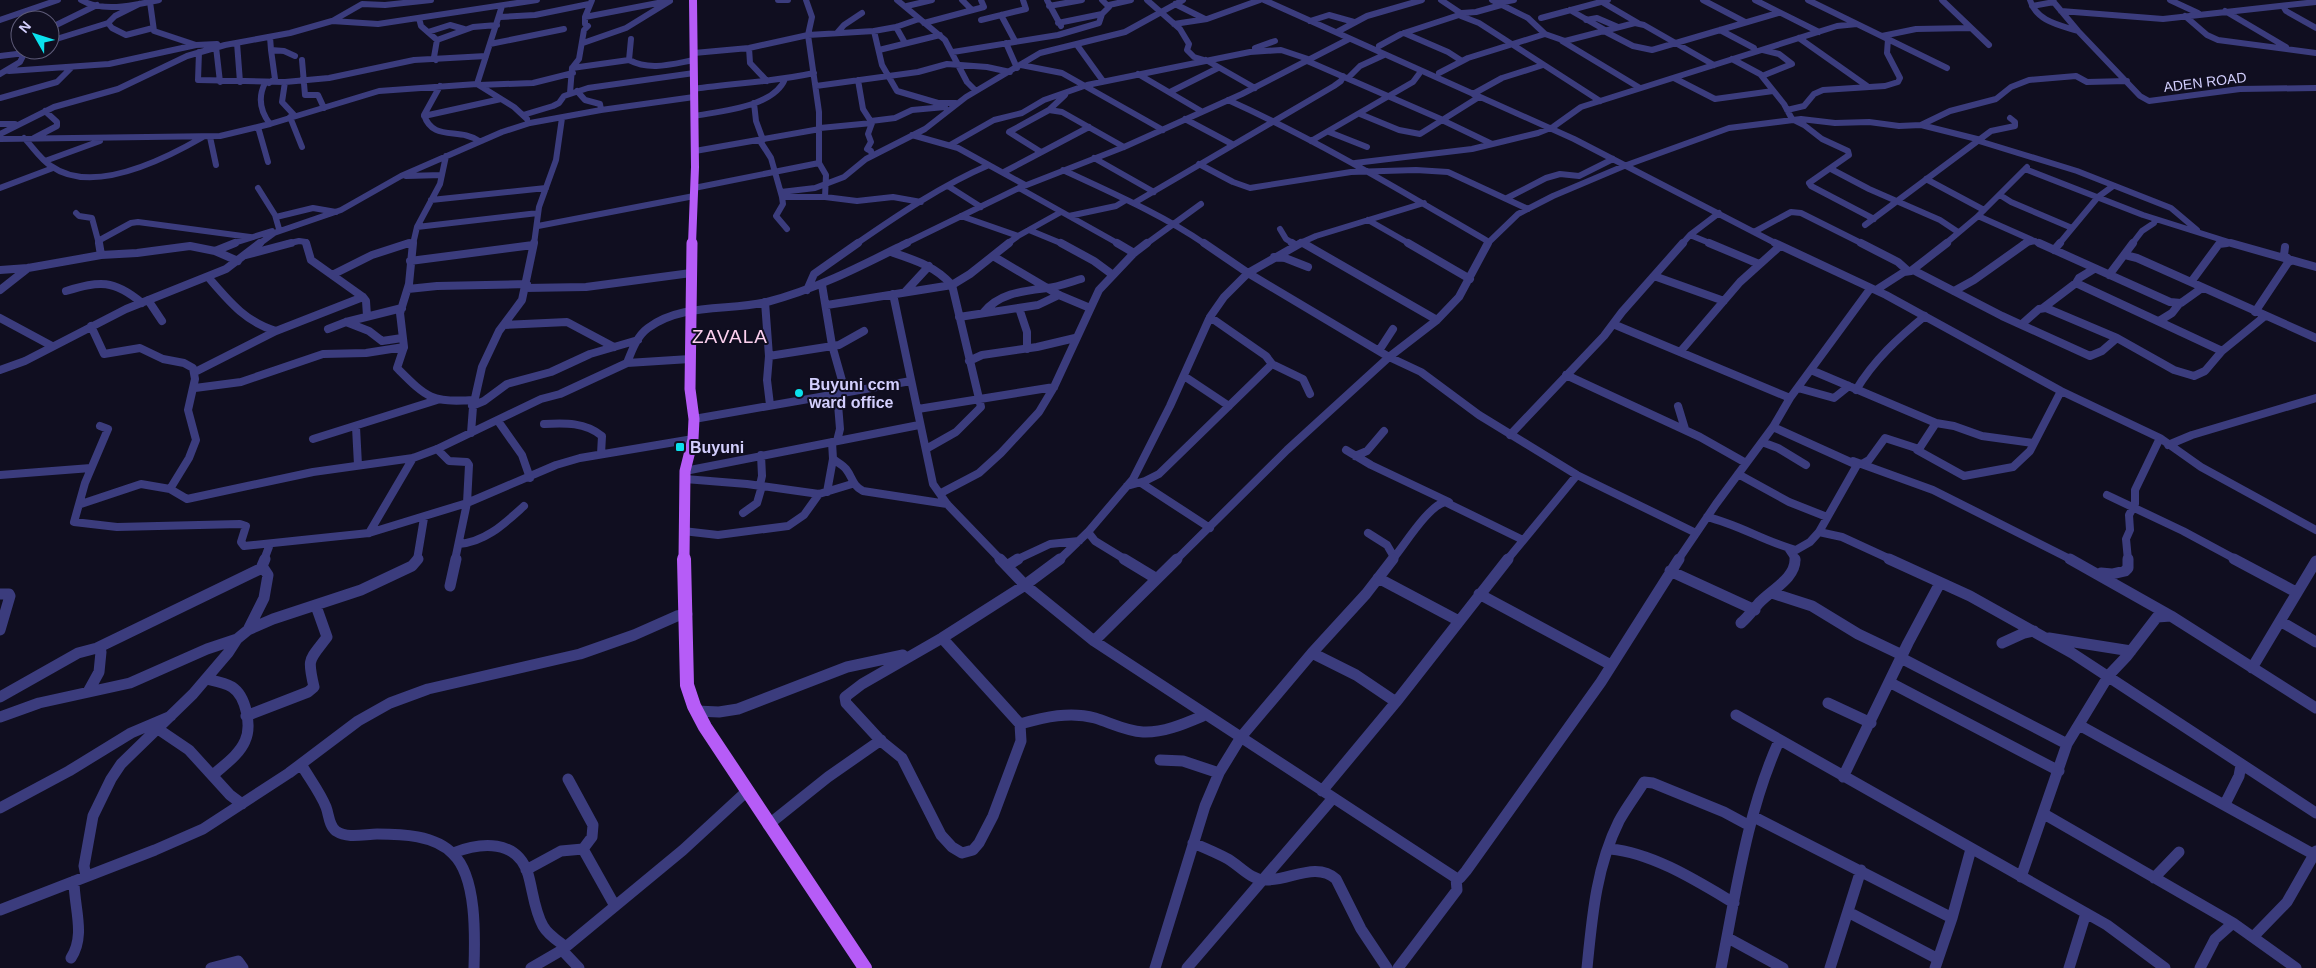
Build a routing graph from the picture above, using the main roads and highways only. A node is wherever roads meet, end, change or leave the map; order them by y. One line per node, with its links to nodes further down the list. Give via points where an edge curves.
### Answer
1 (693, 0): 2 (main road, via 695,150 690,389 694,419 685,475 683,531 687,685 696,711 746,792)
2 (865, 968)

